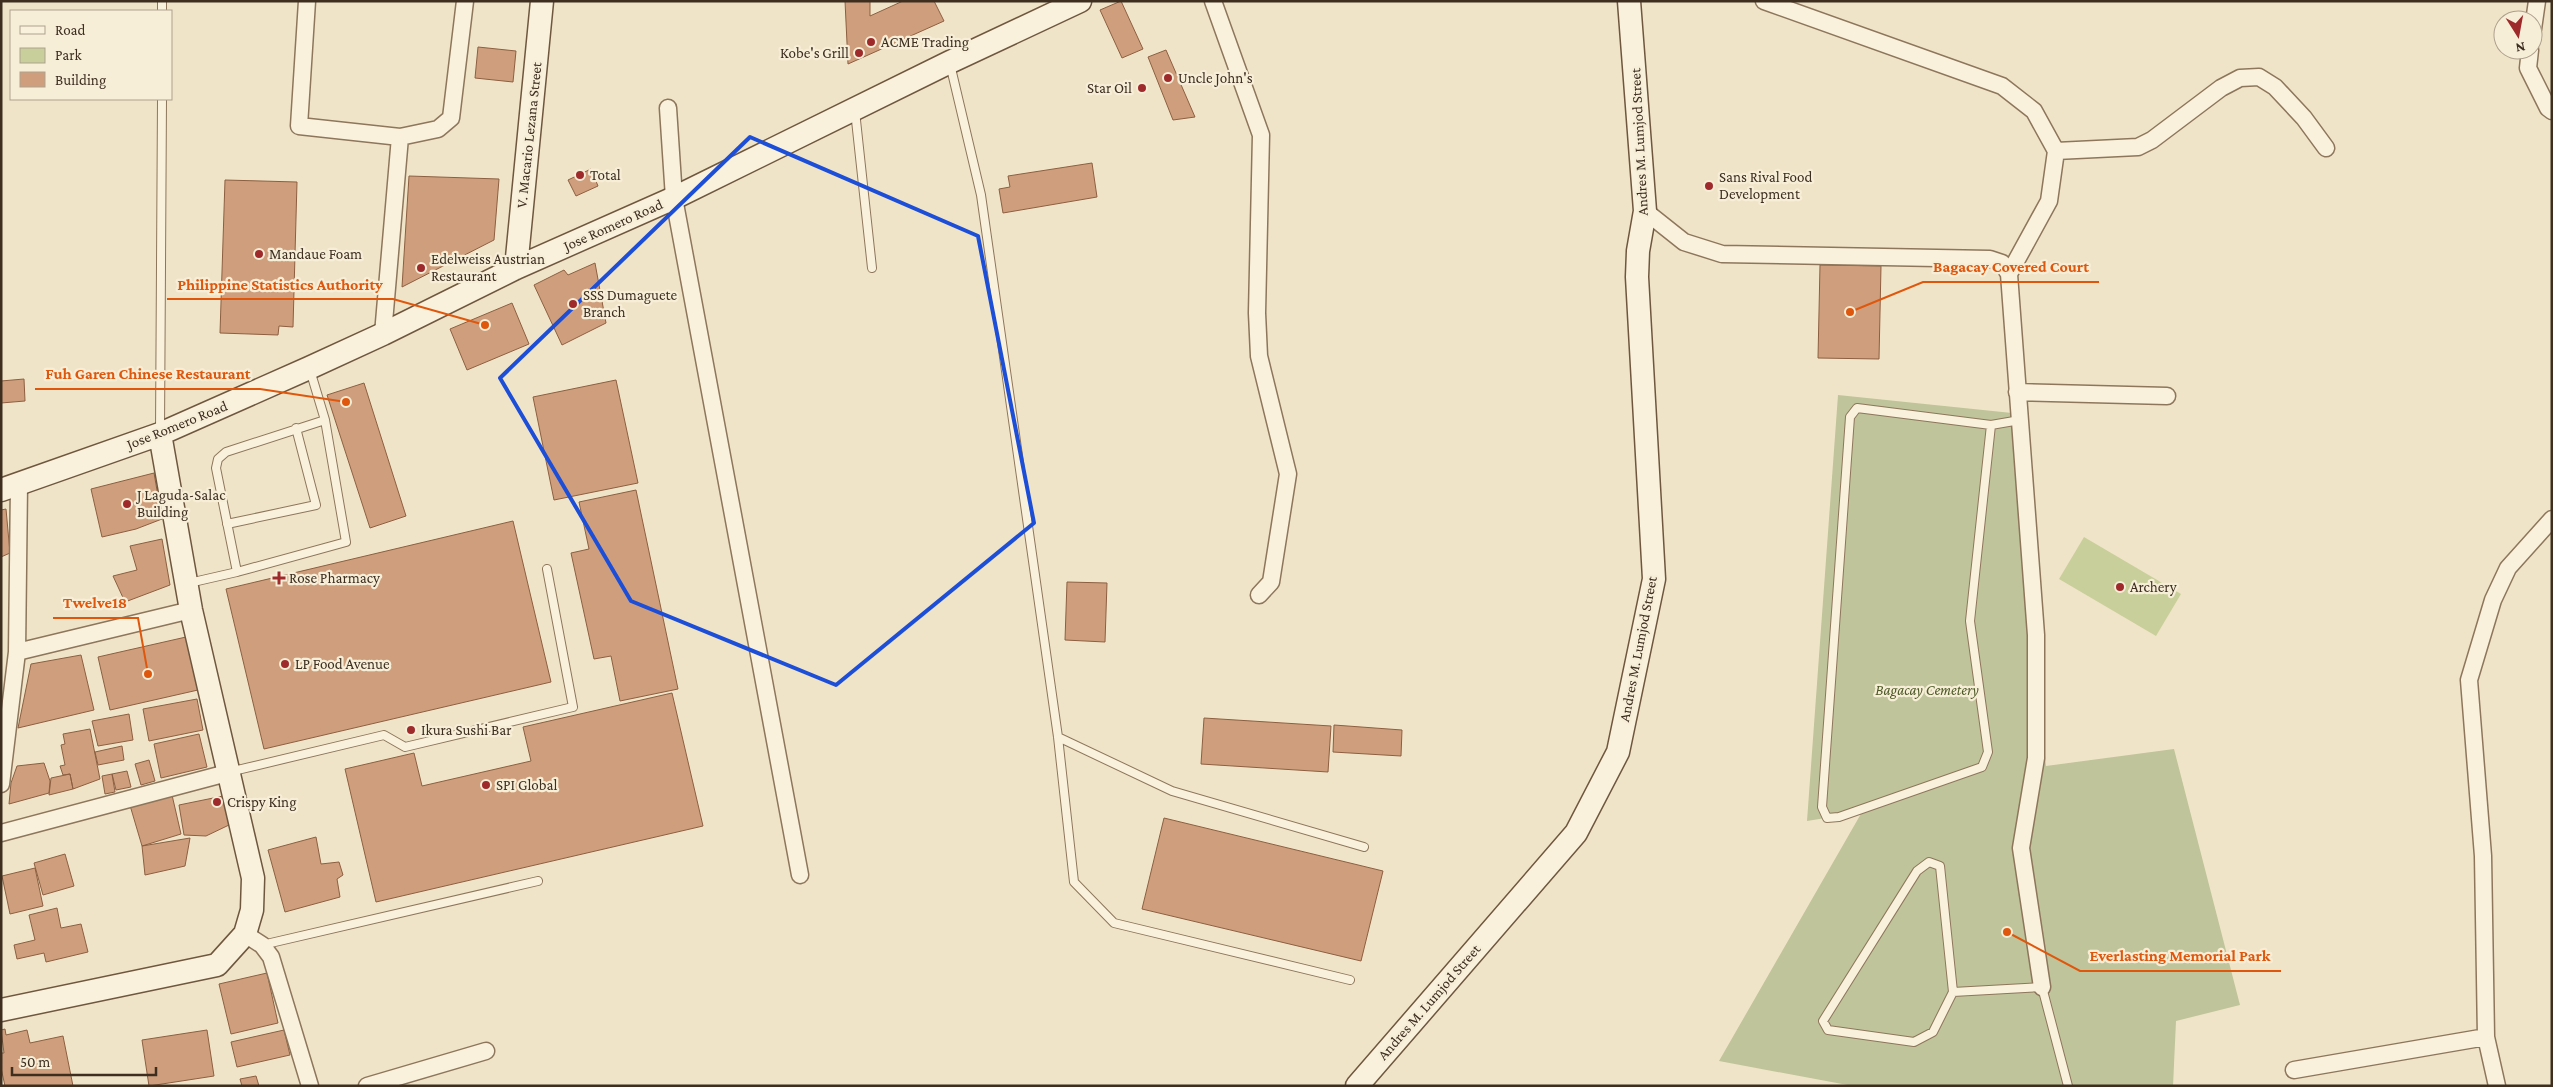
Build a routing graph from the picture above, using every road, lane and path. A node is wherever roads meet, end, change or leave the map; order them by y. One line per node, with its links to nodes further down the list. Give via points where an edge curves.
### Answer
1 (307, 1): 14 (street, via 299,126)
2 (465, 1): 14 (street, via 451,118 438,129)
3 (542, 1): 19 (main road, V. Macario Lezana Street)
4 (1080, 1): 9 (main road, Jose Romero Road)
5 (1213, 1): 37 (street, via 1261,135 1259,356 1288,474 1272,582)
6 (1629, 1): 18 (main road, Andres M. Lumjod Street)
7 (1764, 1): 16 (street, via 2002,86 2034,111)
8 (2529, 60): 13 (street, via 2528,68)
9 (950, 62): 12 (main road, Jose Romero Road); 41 (lane, via 981,195)
10 (162, 100): 30 (lane)
11 (668, 108): 17 (street)
12 (855, 109): 17 (main road, Jose Romero Road); 20 (lane)
13 (2552, 111)
14 (400, 137): 22 (street)
15 (2326, 148): 16 (street, via 2275,87 2259,77 2240,78 2221,88 2138,147)
16 (2056, 151): 21 (street, via 2049,201)
17 (674, 198): 19 (main road, Jose Romero Road); 46 (street)
18 (1646, 211): 21 (street, via 1684,242 1722,254 1990,259 2002,263); 58 (main road, Andres M. Lumjod Street, via 1638,251 1637,277 1654,579 1618,752 1576,833)
19 (516, 268): 22 (main road, Jose Romero Road)
20 (872, 268)
21 (2009, 274): 24 (street)
22 (383, 334): 23 (main road, Jose Romero Road)
23 (309, 368): 26 (lane); 30 (main road, Jose Romero Road)
24 (2017, 392): 25 (street); 27 (street)
25 (2167, 396)
26 (325, 420): 29 (lane); 35 (lane, via 346,542)
27 (2020, 420): 28 (lane); 50 (street, via 2036,635 2036,758 2021,848)
28 (1991, 425): 28 (lane, via 1970,621 1988,752 1982,767 1839,817 1828,818 1822,807 1850,417 1857,408)
29 (296, 428): 33 (lane, via 226,452 218,459 218,489); 33 (lane, via 316,505)
30 (160, 434): 31 (main road, Jose Romero Road); 36 (main road)
31 (10, 487): 39 (street)
32 (2552, 519): 53 (street, via 2508,568 2494,600 2469,680 2484,856)
33 (227, 524): 35 (lane)
34 (547, 569): 42 (lane, via 573,706 405,747 384,735)
35 (237, 572): 36 (lane)
36 (186, 584): 38 (main road)
37 (1259, 595)
38 (191, 610): 39 (street); 42 (main road)
39 (17, 652): 40 (street)
40 (7, 688): 43 (street)
41 (1058, 737): 45 (lane, via 1172,791); 49 (lane, via 1074,882 1114,923)
42 (227, 773): 44 (street); 48 (main road, via 253,878)
43 (1, 784)
44 (1, 832)
45 (1364, 847)
46 (800, 876)
47 (538, 881): 48 (lane)
48 (253, 940): 52 (main road, via 217,966); 56 (street, via 272,956)
49 (1350, 980)
50 (2042, 987): 51 (lane); 59 (lane)
51 (1953, 992): 51 (lane, via 1940,866 1929,862 1917,871 1823,1020 1828,1030 1914,1042 1933,1032)
52 (1, 1010)
53 (2486, 1037): 55 (street); 60 (street)
54 (486, 1051): 57 (street)
55 (2294, 1070)
56 (310, 1086)
57 (367, 1086)
58 (1357, 1086)
59 (2068, 1086)
60 (2497, 1086)

